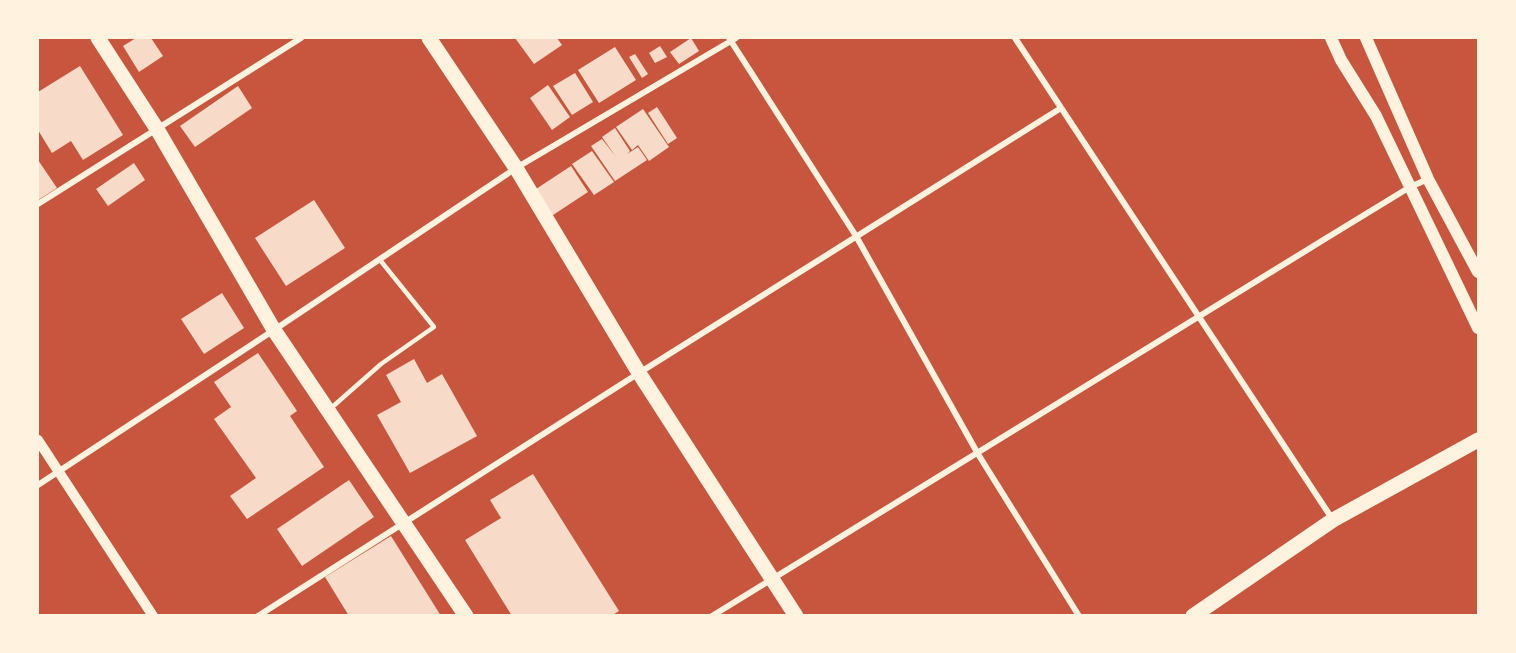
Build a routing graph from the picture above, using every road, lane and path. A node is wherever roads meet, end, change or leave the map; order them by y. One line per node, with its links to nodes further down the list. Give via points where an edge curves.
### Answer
1 (99, 38): 9 (main road)
2 (301, 38): 9 (street)
3 (429, 38): 10 (main road)
4 (732, 38): 10 (street); 14 (street)
5 (1015, 38): 8 (street)
6 (1331, 38): 12 (main road, via 1376,116)
7 (1366, 38): 11 (main road)
8 (1061, 108): 14 (street); 17 (street)
9 (157, 129): 13 (street); 19 (main road)
10 (516, 168): 15 (street); 20 (main road)
11 (1428, 179): 12 (street); 16 (main road)
12 (1410, 187): 17 (street); 18 (main road)
13 (38, 204)
14 (856, 236): 20 (street); 24 (street)
15 (380, 260): 19 (street); 21 (lane, via 434,327 381,364)
16 (1479, 272)
17 (1199, 315): 24 (street); 27 (street)
18 (1479, 328)
19 (274, 330): 21 (main road); 25 (street)
20 (639, 373): 28 (street); 29 (main road)
21 (328, 411): 28 (main road)
22 (38, 440): 25 (street)
23 (1479, 440): 27 (main road)
24 (978, 454): 29 (street); 35 (street)
25 (59, 471): 26 (street); 30 (street)
26 (38, 485)
27 (1334, 520): 36 (main road)
28 (404, 524): 31 (street); 32 (main road)
29 (773, 579): 33 (street); 34 (main road)
30 (153, 615)
31 (258, 615)
32 (466, 615)
33 (712, 615)
34 (796, 615)
35 (1079, 615)
36 (1193, 615)

